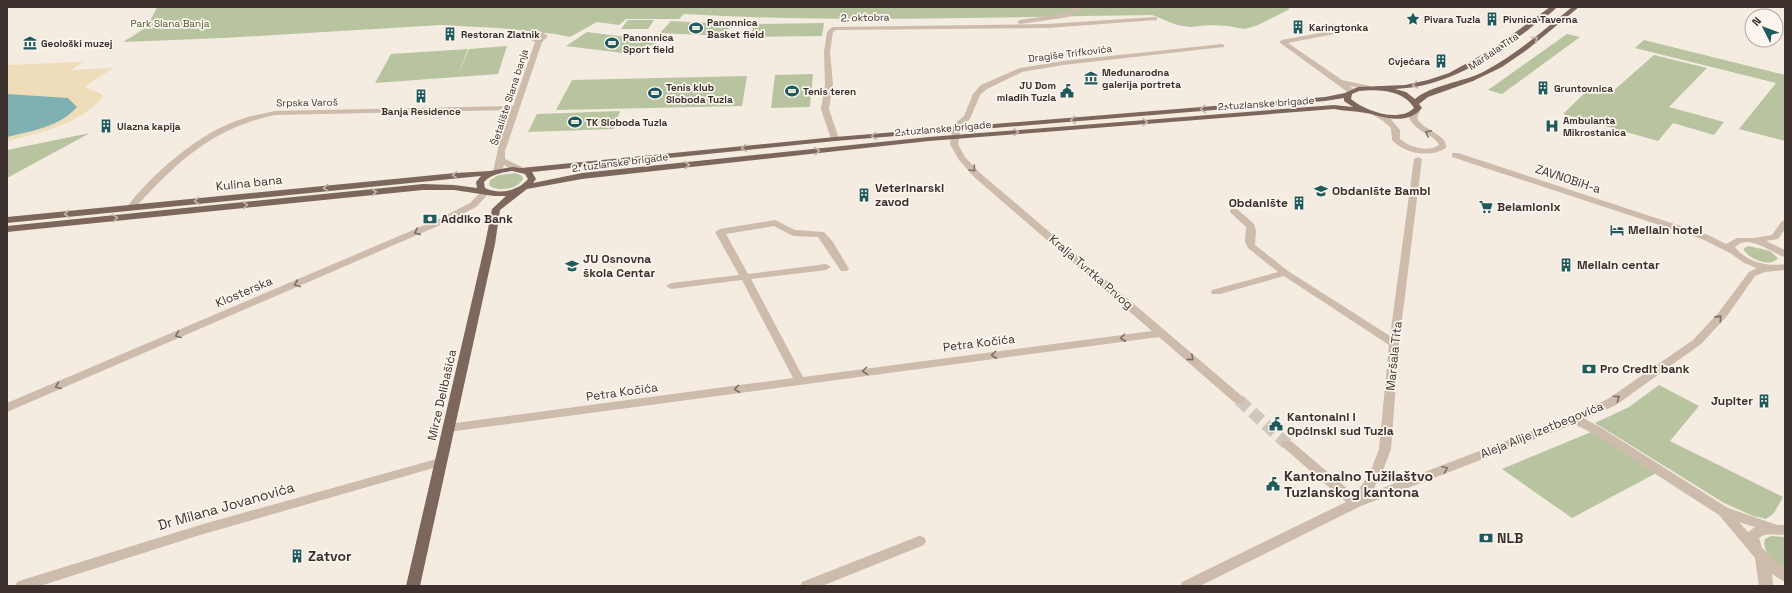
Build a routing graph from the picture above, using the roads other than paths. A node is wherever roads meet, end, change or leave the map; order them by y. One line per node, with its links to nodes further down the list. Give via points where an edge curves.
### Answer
1 (1076, 7): 5 (street, 2. oktobra, via 1078,10 1069,15)
2 (1554, 7): 9 (main road, Maršala Tita)
3 (1576, 7): 10 (main road, Maršala Tita, one-way to 3)
4 (1155, 19): 5 (street, 2. oktobra)
5 (987, 27): 20 (street, 2. oktobra, via 834,28 830,32 827,52 828,84 825,110)
6 (1342, 31): 11 (street, via 1282,42)
7 (539, 41): 16 (street, Šetalište Slana banja)
8 (1222, 46): 19 (street, Dragiše Trifkovića, via 1020,70 984,87 974,100 967,117 957,125)
9 (1496, 51): 10 (main road); 13 (main road, Maršala Tita, one-way to 13, via 1451,76 1407,87)
10 (1514, 55): 15 (main road, Maršala Tita, via 1480,76 1427,94 1418,100)
11 (1340, 81): 12 (street); 14 (street)
12 (1367, 88): 13 (main road, 2. tuzlanske brigade); 14 (main road, 2. tuzlanske brigade)
13 (1378, 88): 15 (main road, via 1397,92 1412,99)
14 (1350, 93): 17 (main road, via 1350,103); 19 (main road, 2. tuzlanske brigade, one-way to 19, via 1325,99)
15 (1416, 107): 18 (main road, Maršala Tita, via 1401,116); 22 (street, one-way to 15, via 1440,139 1414,123)
16 (516, 108): 26 (street, Šetalište Slana banja, via 502,146); 31 (street, Srpska Varoš, via 257,115 224,128 202,141)
17 (1365, 111): 18 (main road, Maršala Tita); 19 (main road, 2. tuzlanske brigade, one-way to 17, via 1334,107)
18 (1377, 115): 21 (street, via 1391,123 1396,130 1396,140)
19 (955, 133): 20 (main road, 2. tuzlanske brigade, one-way to 20); 29 (main road, 2. tuzlanske brigade, one-way to 19, via 582,176); 50 (street, Kralja Tvrtka Prvog, one-way to 50, via 954,144 976,174)
20 (835, 139): 27 (main road, 2. tuzlanske brigade, one-way to 27)
21 (1405, 146): 23 (street); 25 (street)
22 (1443, 146): 23 (street); 24 (street)
23 (1429, 151): 24 (street); 25 (street)
24 (1455, 155): 37 (street, ZAVNOBiH-a)
25 (1418, 158): 51 (street, Maršala Tita)
26 (501, 160): 27 (street, Šetalište Slana banja); 28 (street, Šetalište Slana banja)
27 (521, 170): 28 (main road, Kulina bana); 29 (main road, via 528,172 532,179)
28 (496, 172): 30 (main road, via 480,182 479,186); 31 (main road, Kulina bana, one-way to 31)
29 (522, 188): 30 (main road, Kulina bana, via 506,193); 32 (main road)
30 (486, 192): 32 (main road); 36 (main road, Kulina bana, one-way to 30, via 423,187 448,186); 54 (street, Klosterska, one-way to 54, via 473,205 442,221)
31 (130, 207): 34 (main road, Kulina bana, one-way to 34)
32 (496, 209): 56 (main road, Mirze Delibašića)
33 (1234, 211): 45 (street, via 1249,223 1251,229 1248,239 1251,246)
34 (7, 220)
35 (1785, 223): 38 (street)
36 (7, 229)
37 (1705, 237): 39 (street); 40 (street)
38 (1775, 237): 39 (street); 41 (street, via 1774,244)
39 (1745, 241): 40 (street, via 1731,244 1730,247); 41 (street, via 1767,245)
40 (1735, 253): 43 (street, via 1753,263); 46 (street)
41 (1784, 253)
42 (826, 267): 47 (street)
43 (1781, 268): 46 (street, via 1763,269)
44 (844, 270): 47 (street, via 821,234 793,233 775,223 720,232)
45 (1285, 273): 49 (street); 51 (street)
46 (1752, 274): 55 (street, Aleja Alije Izetbegovića, one-way to 46, via 1612,402 1697,342 1723,314)
47 (744, 277): 48 (street); 52 (street)
48 (671, 286)
49 (1216, 292)
50 (1162, 333): 52 (street, Petra Kočića, one-way to 52); 53 (street, Kralja Tvrtka Prvog, one-way to 53)
51 (1394, 344): 59 (street, Maršala Tita, via 1385,449 1368,488)
52 (799, 380): 56 (street, Petra Kočića, one-way to 56)
53 (1239, 400)
54 (7, 408)
55 (1575, 419): 59 (street, Aleja Alije Izetbegovića, one-way to 55); 60 (street)
56 (448, 428): 58 (main road, Mirze Delibašića)
57 (1287, 444): 59 (street)
58 (440, 462): 65 (street, Dr Milana Jovanovića, via 200,530); 66 (main road, Mirze Delibašića)
59 (1356, 503): 68 (street, Maršala Tita)
60 (1723, 511): 61 (street); 63 (street)
61 (1778, 529): 63 (street, via 1761,529 1754,534 1751,540)
62 (919, 541): 67 (street)
63 (1758, 554): 64 (street); 69 (street)
64 (1785, 576)
65 (22, 586)
66 (413, 586)
67 (807, 586)
68 (1187, 586)
69 (1766, 586)

